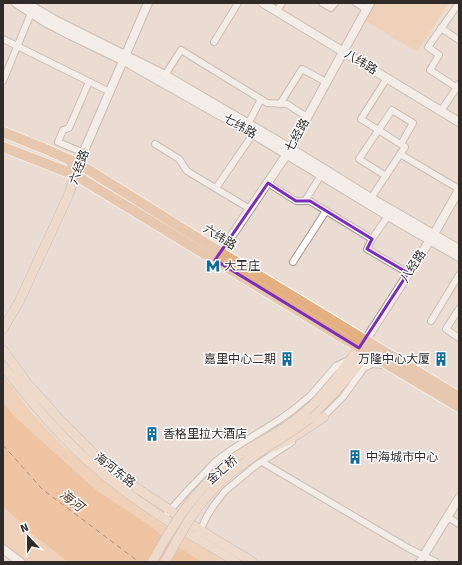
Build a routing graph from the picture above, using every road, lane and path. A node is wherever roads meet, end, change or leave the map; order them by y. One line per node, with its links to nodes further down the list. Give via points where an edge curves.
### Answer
1 (16, 3): 13 (street, 七纬路)
2 (26, 3): 20 (street, 七纬路, via 117,50)
3 (148, 3): 20 (street, 六经路)
4 (238, 3): 17 (street)
5 (263, 3): 12 (street, 八纬路)
6 (282, 3): 12 (street)
7 (322, 3): 8 (street, via 331,8)
8 (335, 3)
9 (356, 3): 10 (street)
10 (368, 6): 19 (street, 七经路)
11 (459, 7): 14 (street, via 457,6)
12 (277, 11): 19 (street, 八纬路)
13 (31, 13): 18 (street); 20 (street, 七纬路)
14 (441, 28): 16 (street); 26 (street, via 428,47 439,55 430,70)
15 (3, 39): 18 (street)
16 (459, 40)
17 (214, 42)
18 (17, 46): 23 (street); 24 (street)
19 (342, 51): 22 (street, 八纬路); 25 (street, 七经路)
20 (123, 61): 21 (street, 七纬路); 27 (street, 六经路); 36 (street, 七纬路)
21 (165, 75): 28 (street, via 181,50); 33 (street, 七纬路)
22 (387, 78): 30 (street, 八纬路); 34 (street, via 361,119)
23 (3, 81)
24 (89, 82): 27 (street); 41 (street, via 69,128 63,130 58,142)
25 (326, 82): 29 (street, via 302,69); 31 (street, 七经路)
26 (458, 87): 30 (street)
27 (110, 92): 41 (street, 六经路)
28 (261, 99): 29 (street, via 267,103); 33 (street)
29 (280, 104): 31 (street, via 287,104)
30 (441, 111): 32 (street, 八纬路)
31 (307, 117): 40 (street, 七经路)
32 (459, 122)
33 (248, 124): 40 (street, 七纬路)
34 (378, 130): 38 (street); 38 (street, via 392,110 413,123); 47 (street, via 359,158)
35 (3, 132): 43 (main road, 六纬路)
36 (253, 134): 40 (street, 七纬路); 49 (street)
37 (154, 144): 49 (street, via 179,159 187,171)
38 (401, 144): 42 (street, via 405,147)
39 (3, 147): 44 (main road, 六纬路)
40 (288, 151): 46 (street, 七纬路); 48 (street, 七经路); 51 (street, 七纬路)
41 (84, 152): 43 (main road)
42 (400, 154): 47 (street); 50 (street)
43 (78, 163): 44 (main road, via 70,167); 45 (street, 六经路); 59 (main road, 六纬路, via 131,195)
44 (57, 168): 45 (main road, 六纬路)
45 (75, 175): 59 (main road, 六纬路); 66 (main road, 六经路, via 65,204 19,302)
46 (321, 175): 52 (street); 55 (street, 七纬路)
47 (386, 176): 51 (street)
48 (268, 183): 52 (street, via 296,201); 53 (street, 七经路)
49 (216, 188): 53 (street)
50 (459, 190): 56 (street, 八经路)
51 (371, 198): 56 (street, 七纬路)
52 (305, 201): 54 (street, via 310,201)
53 (250, 209): 59 (street, 七经路)
54 (326, 211): 57 (street); 61 (street)
55 (388, 216): 56 (street, 七纬路); 57 (street)
56 (431, 237): 58 (street, 七纬路); 60 (street, 七纬路); 62 (street, 八经路)
57 (372, 239): 62 (street, via 367,248)
58 (459, 249)
59 (218, 256): 68 (main road, 六纬路)
60 (459, 257)
61 (293, 262)
62 (408, 273): 68 (street, 八经路)
63 (459, 275): 65 (street)
64 (459, 309): 67 (street, via 446,329)
65 (431, 321)
66 (3, 329)
67 (459, 338)
68 (363, 347): 70 (main road, 六纬路); 71 (main road, 八经路); 74 (main road, 六纬路)
69 (3, 350): 81 (main road, 海河东路, via 63,424 98,458 129,483)
70 (381, 360): 71 (main road); 73 (main road, 六纬路)
71 (354, 362): 75 (main road, 八经路); 78 (main road, 八经路, via 335,392); 81 (street, via 336,366 311,395 293,410 215,462)
72 (3, 366): 83 (main road, 海河东路, via 52,426 78,452 123,490)
73 (391, 366): 76 (main road, 六纬路); 77 (street, via 370,364 364,368 343,397)
74 (459, 398)
75 (316, 401): 89 (main road, 金汇桥, bridge, via 291,423 237,457 208,481 180,515)
76 (459, 407)
77 (324, 416): 78 (main road); 79 (street)
78 (312, 420): 90 (main road, 金汇桥, bridge, via 261,451 224,479 207,496 186,525)
79 (262, 462): 85 (street, via 225,491); 87 (street, via 408,548)
80 (459, 498): 82 (street)
81 (170, 510): 83 (street); 85 (main road, 海河东路)
82 (447, 517): 84 (street); 87 (street)
83 (164, 518): 85 (main road, 海河东路)
84 (459, 524)
85 (198, 534): 91 (main road, 海河东路); 92 (main road, 海河东路)
86 (3, 549): 88 (street)
87 (422, 559): 93 (street)
88 (20, 562)
89 (152, 562)
90 (165, 562)
91 (236, 562)
92 (253, 562)
93 (436, 562)

